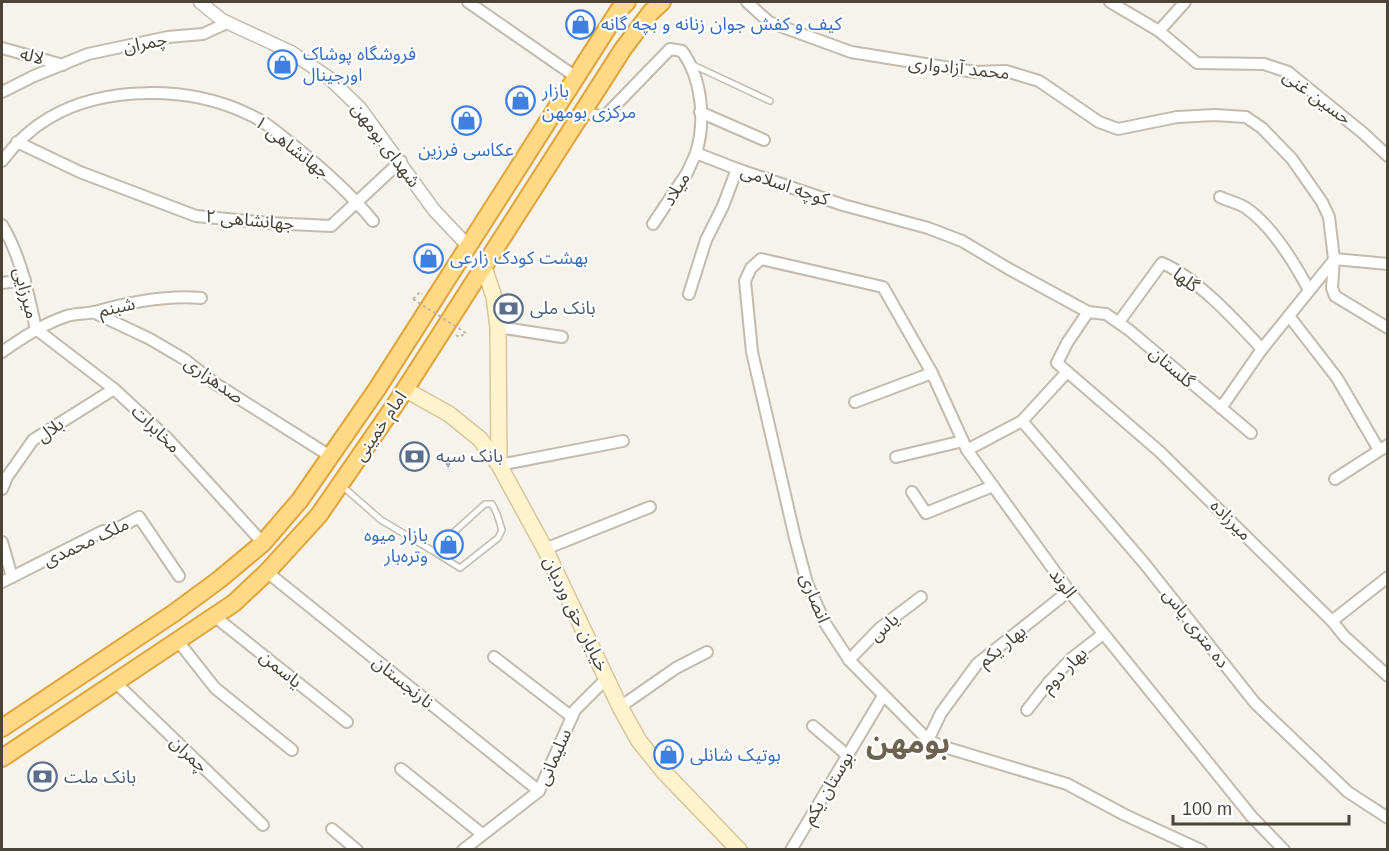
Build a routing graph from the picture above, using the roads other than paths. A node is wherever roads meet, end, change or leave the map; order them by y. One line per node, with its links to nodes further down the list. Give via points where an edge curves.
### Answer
1 (468, 2): 13 (street)
2 (662, 2): 16 (highway, امام خمینی, via 623,49)
3 (747, 2): 31 (street, محمد آزادواری, via 768,22 851,52 975,72 1006,71 1039,81 1099,122 1118,129 1177,117 1246,117 1292,159 1322,202 1329,218)
4 (1110, 2): 9 (street, حسین غنی)
5 (1185, 2): 9 (street)
6 (208, 4): 8 (street, شهدای بومهن)
7 (619, 4): 13 (highway, امام خمینی)
8 (226, 22): 12 (street, چمران, via 203,34 168,37 88,54); 23 (street, شهدای بومهن, via 291,52 329,78 360,108)
9 (1159, 31): 21 (street, حسین غنی, via 1197,63 1264,64 1288,72)
10 (2, 48): 12 (street, لاله)
11 (692, 64): 15 (lane); 16 (street, via 682,51 670,49 604,117); 17 (street)
12 (63, 65): 14 (street)
13 (576, 77): 30 (highway, امام خمینی)
14 (2, 92)
15 (770, 101)
16 (583, 112): 33 (highway, امام خمینی)
17 (700, 112): 18 (street); 20 (street)
18 (764, 140)
19 (17, 142): 22 (street, جهانشاهی ۱); 26 (street, جهانشاهی ۲, via 80,172 196,216 331,226); 26 (street, جهانشاهی ۱, via 49,118 115,94 197,98 250,114 274,129)
20 (696, 153): 24 (street, کوچه اسلامی); 28 (street, میلاد)
21 (1388, 156)
22 (2, 161)
23 (400, 161): 26 (street, جهانشاهی ۲); 30 (street, شهدای بومهن, via 434,210)
24 (737, 170): 38 (street, via 706,240); 41 (street, کوچه اسلامی, via 962,241)
25 (1220, 197): 37 (street, via 1246,208 1270,231)
26 (357, 202): 27 (street, جهانشاهی ۱)
27 (373, 221)
28 (653, 224)
29 (2, 225): 34 (street, میرزایی)
30 (468, 246): 61 (highway, امام خمینی)
31 (1334, 260): 32 (street); 37 (street); 45 (street, محمد آزادواری, via 1335,296)
32 (1388, 264)
33 (484, 267): 44 (main road); 53 (highway, امام خمینی)
34 (25, 280): 35 (street); 46 (street, میرزایی)
35 (2, 283)
36 (883, 287): 51 (street, الوند); 87 (street, انصاری, via 761,259 751,268 746,281 752,352 807,584 825,624)
37 (1310, 290): 42 (street)
38 (689, 294)
39 (201, 298): 40 (street, شبنم, via 177,296)
40 (93, 312): 46 (street, شبنم, via 69,315); 61 (street, صدهزاری, via 184,359 216,384)
41 (1088, 312): 43 (street, گلستان, via 1106,314); 50 (street, via 1057,363)
42 (1289, 316): 48 (street); 60 (street, via 1337,378)
43 (1119, 322): 48 (street, گلها, via 1162,263 1176,269 1209,297); 55 (street, گلستان)
44 (498, 327): 47 (street); 63 (main road)
45 (1388, 328)
46 (36, 329): 49 (street, شبنم); 52 (street, مخابرات)
47 (562, 337)
48 (1262, 350): 55 (street)
49 (2, 352)
50 (1067, 372): 56 (street); 82 (street, میرزاده, via 1175,466)
51 (932, 374): 54 (street); 59 (street, الوند)
52 (114, 388): 67 (street, بلال, via 33,440); 71 (street, مخابرات, via 168,439)
53 (406, 390): 63 (main road, خیابان حق وردیان, via 449,414 480,439); 65 (highway, امام خمینی)
54 (855, 402)
55 (1221, 408): 57 (street, گلستان)
56 (1022, 421): 59 (street); 104 (street, ده متری یاس, via 1144,563 1256,703 1348,792)
57 (1251, 433)
58 (623, 441): 63 (street)
59 (965, 446): 62 (street); 66 (street, الوند)
60 (1383, 448): 64 (street)
61 (330, 456): 71 (highway, امام خمینی, via 300,500)
62 (897, 457)
63 (499, 465): 72 (main road, خیابان حق وردیان)
64 (1335, 479)
65 (341, 484): 73 (lane, via 381,520); 74 (highway, امام خمینی, via 319,515)
66 (993, 486): 68 (street, via 926,513); 79 (street, الوند)
67 (2, 489)
68 (912, 492)
69 (650, 507): 72 (street)
70 (2, 542): 75 (street)
71 (263, 543): 97 (highway, امام خمینی, via 174,613)
72 (545, 549): 89 (main road, خیابان حق وردیان)
73 (433, 551): 73 (lane, via 460,568 468,562 498,538 502,530 492,504 485,504)
74 (267, 572): 81 (highway, امام خمینی); 103 (street, نارنجستان)
75 (12, 576): 76 (street, ملک محمدی, via 139,517); 78 (street, ملک محمدی)
76 (179, 576)
77 (1388, 577): 82 (street)
78 (2, 582)
79 (1069, 591): 83 (street, الوند); 98 (street, بهار یکم, via 978,664 941,713)
80 (921, 597): 87 (street, یاس, via 880,628)
81 (214, 616): 84 (highway, امام خمینی); 95 (street, یاسمن)
82 (1332, 621): 88 (street, میرزاده)
83 (1103, 634): 93 (street, بهار دوم, via 1072,657); 113 (street, الوند, via 1252,817)
84 (178, 641): 90 (highway, امام خمینی); 99 (street, via 215,688)
85 (707, 652): 92 (street, via 676,668)
86 (494, 657): 94 (street)
87 (849, 660): 91 (street, انصاری)
88 (1388, 676)
89 (607, 678): 92 (main road, خیابان حق وردیان); 94 (street, سلیمانی)
90 (115, 682): 101 (highway, امام خمینی); 105 (street, چمران)
91 (883, 696): 98 (street, انصاری); 100 (street, بوستان یکم)
92 (620, 707): 110 (main road, خیابان حق وردیان, via 639,741 664,772)
93 (1027, 710)
94 (572, 717): 103 (street, سلیمانی)
95 (347, 722)
96 (813, 726): 100 (street)
97 (2, 728)
98 (928, 740): 112 (street, انصاری, via 1067,784)
99 (292, 750)
100 (848, 755): 111 (street, بوستان یکم)
101 (2, 758)
102 (401, 769): 107 (street)
103 (539, 791): 107 (street, سلیمانی)
104 (1388, 818)
105 (263, 825)
106 (332, 829): 108 (street)
107 (482, 834): 109 (street, سلیمانی)
108 (357, 849)
109 (463, 849)
110 (739, 849)
111 (790, 849)
112 (1202, 849)
113 (1284, 849)

